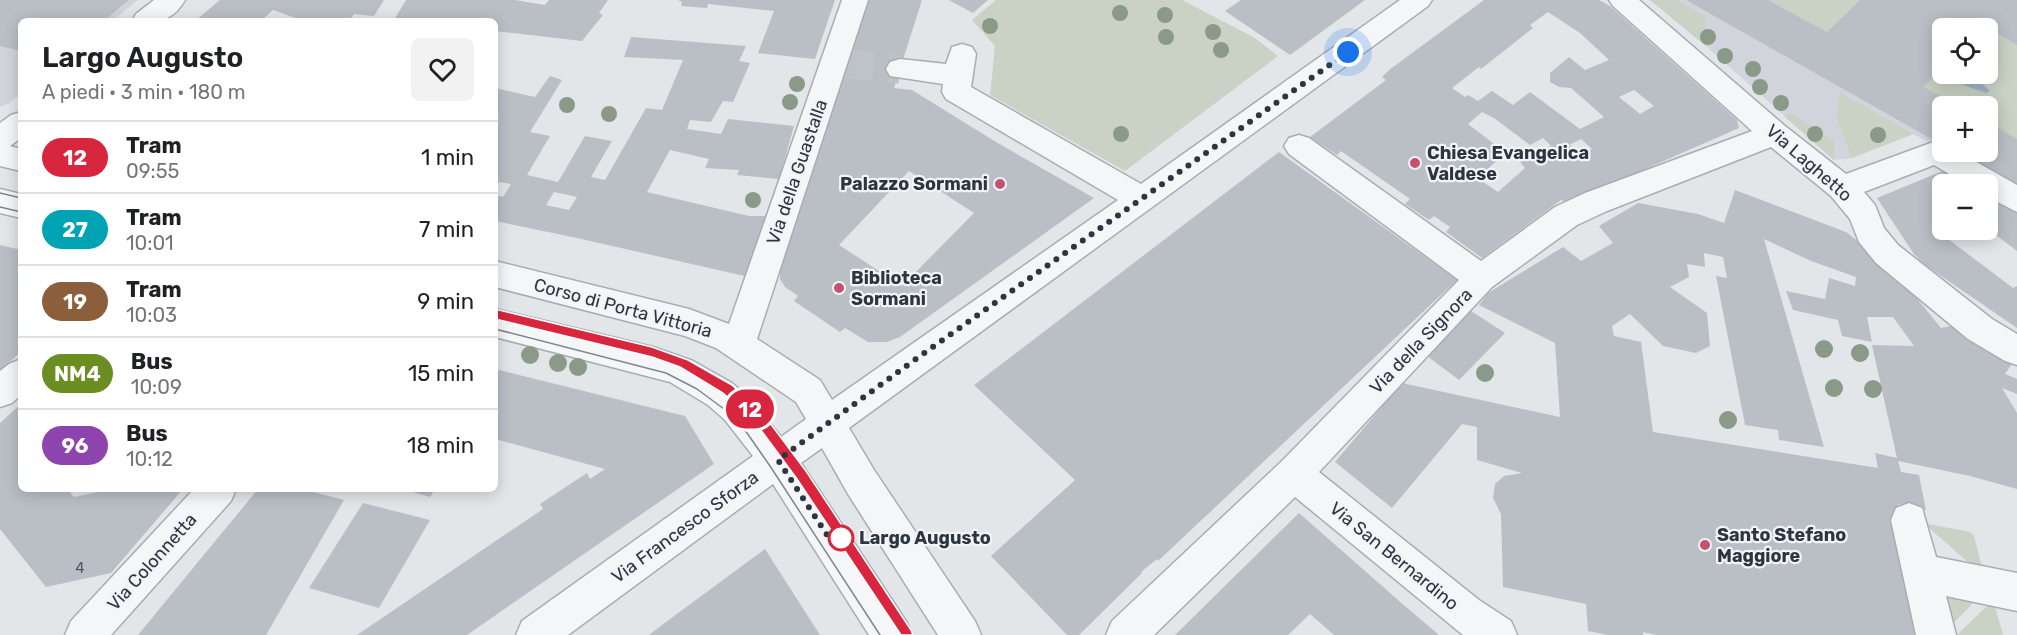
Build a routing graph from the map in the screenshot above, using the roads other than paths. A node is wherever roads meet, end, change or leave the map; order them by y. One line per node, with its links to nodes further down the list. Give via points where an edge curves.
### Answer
1 (172, 0): 5 (street)
2 (855, 0): 21 (street, Via della Guastalla, via 839,64)
3 (1419, 0): 14 (street, Via Francesco Sforza)
4 (1622, 0): 8 (street, Via Laghetto)
5 (150, 18)
6 (900, 69): 14 (street, via 961,65 956,92)
7 (18, 125): 9 (street)
8 (1776, 134): 13 (street, Via Laghetto); 19 (street, Via della Signora, via 1596,201 1566,216)
9 (0, 138)
10 (1299, 146): 19 (street)
11 (0, 155): 12 (street)
12 (18, 159)
13 (1842, 188): 15 (street, via 1936,152); 22 (street, Via Laghetto, via 1864,214 1870,232 1887,254 1980,329)
14 (1142, 199): 25 (street, Via Francesco Sforza)
15 (2017, 200)
16 (0, 201): 17 (street)
17 (18, 205)
18 (498, 275): 21 (street, Corso di Porta Vittoria, via 689,323)
19 (1481, 278): 27 (street, Via della Signora)
20 (498, 324): 26 (street, via 681,371 737,409)
21 (739, 344): 25 (street, Corso di Porta Vittoria, via 808,391)
22 (2017, 351)
23 (18, 377): 24 (street)
24 (0, 392)
25 (829, 424): 26 (street, Via Francesco Sforza); 35 (street, Corso di Porta Vittoria, via 861,482)
26 (778, 460): 33 (street, Via Francesco Sforza); 34 (street)
27 (1294, 474): 36 (street, Via della Signora); 37 (street, Via San Bernardino)
28 (216, 492): 32 (street, Via Colonnetta)
29 (1909, 519): 30 (street)
30 (1921, 572): 31 (street); 38 (street)
31 (2017, 592)
32 (85, 635)
33 (536, 635)
34 (892, 635)
35 (960, 635)
36 (1126, 635)
37 (1497, 635)
38 (1936, 635)

